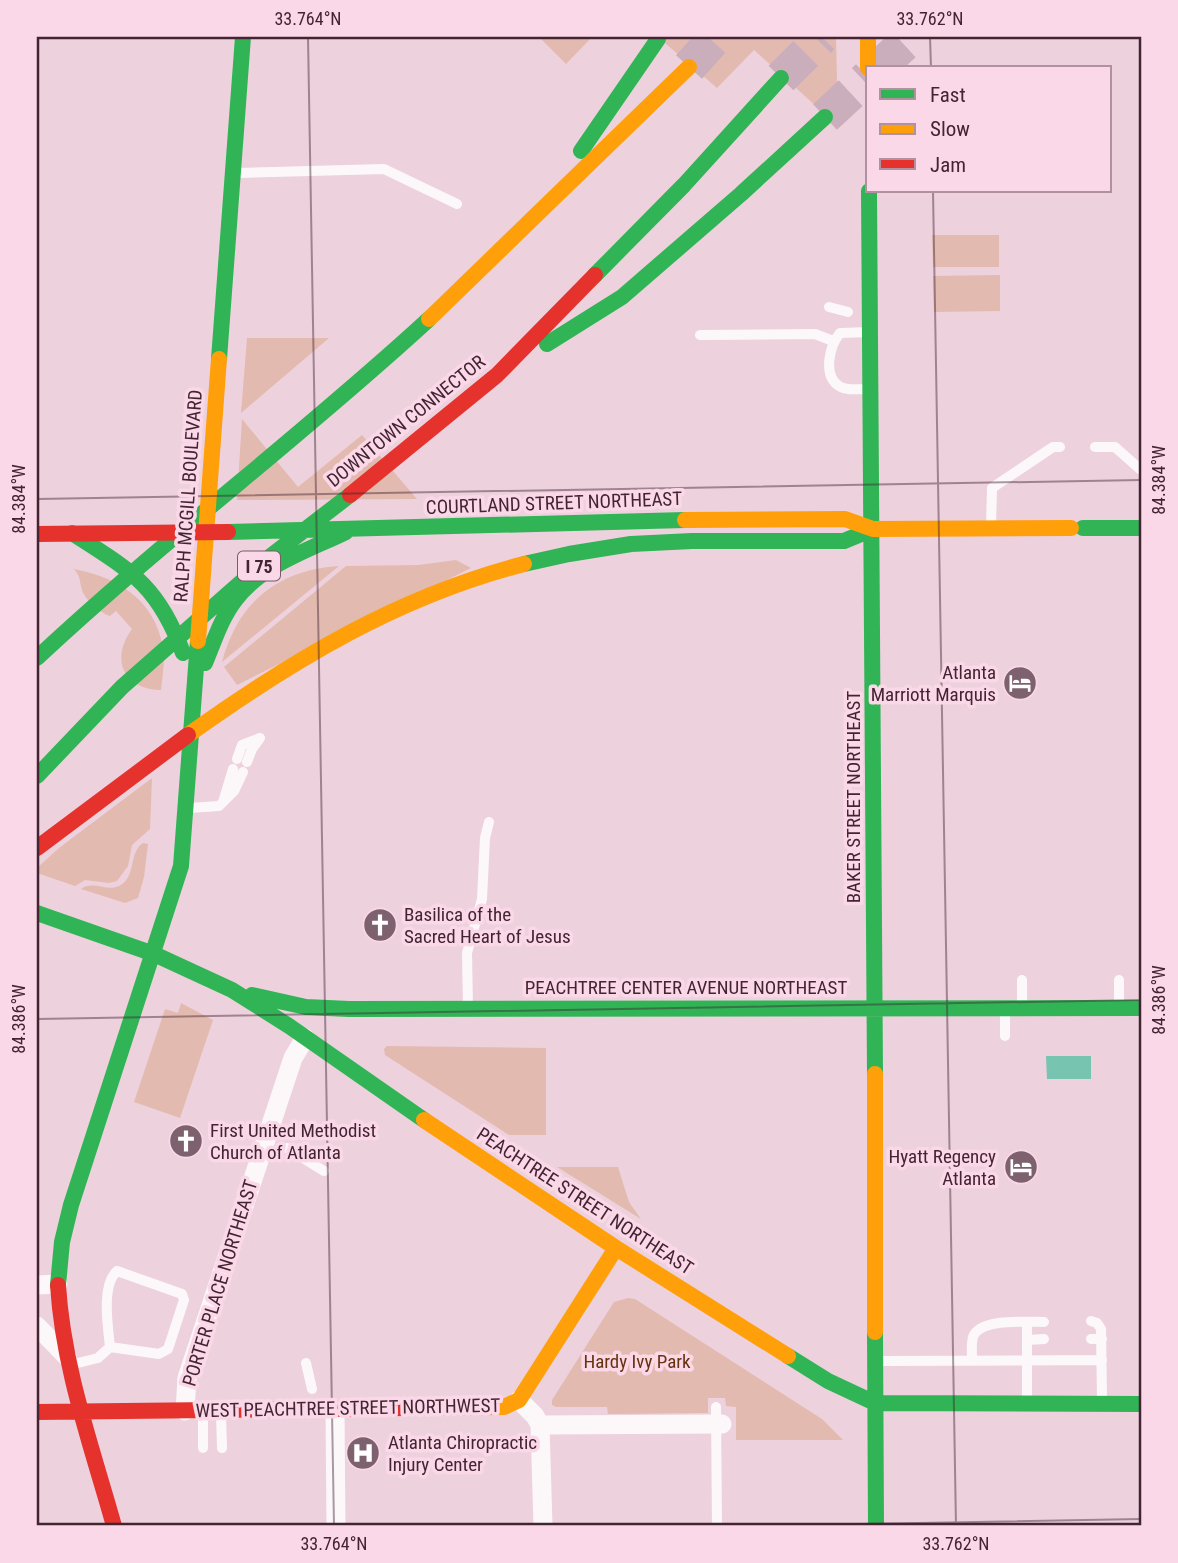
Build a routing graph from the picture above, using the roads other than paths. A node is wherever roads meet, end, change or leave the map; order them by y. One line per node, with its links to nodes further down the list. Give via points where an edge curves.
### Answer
1 (243, 37): 8 (main road, RALPH MCGILL BOULEVARD)
2 (868, 37): 4 (main road)
3 (658, 39): 11 (main road)
4 (868, 66)
5 (689, 67): 11 (main road)
6 (781, 78): 17 (main road, DOWNTOWN CONNECTOR / I 75, via 684,185)
7 (825, 117): 17 (main road, via 622,297)
8 (233, 173): 10 (lane, via 384,169); 27 (main road, RALPH MCGILL BOULEVARD)
9 (869, 192): 14 (main road, BAKER STREET NORTHEAST)
10 (457, 204)
11 (536, 218): 29 (main road, via 366,376 85,612)
12 (829, 307): 13 (lane)
13 (848, 312)
14 (870, 332): 16 (lane, via 840,333); 18 (main road, BAKER STREET NORTHEAST)
15 (700, 335): 16 (lane, via 816,334)
16 (833, 341): 18 (lane, via 829,354 835,383 841,388)
17 (497, 375): 32 (main road, DOWNTOWN CONNECTOR / I 75, via 210,608 122,687)
18 (871, 389): 23 (main road, BAKER STREET NORTHEAST)
19 (1060, 447): 24 (lane, via 1053,447 992,488)
20 (1095, 447): 21 (lane, via 1115,447)
21 (1141, 470)
22 (1141, 528): 24 (main road, COURTLAND STREET NORTHEAST)
23 (873, 529): 24 (main road, COURTLAND STREET NORTHEAST); 25 (main road, COURTLAND STREET NORTHEAST, via 845,519 771,518); 35 (main road, via 844,541 630,544 475,578 352,631 291,667 129,776); 46 (main road, BAKER STREET NORTHEAST)
24 (991, 529)
25 (349, 530): 27 (main road, COURTLAND STREET NORTHEAST); 30 (main road, via 246,587 219,629)
26 (72, 533): 27 (main road, COURTLAND STREET NORTHEAST); 28 (main road, COURTLAND STREET NORTHEAST); 30 (main road, via 138,577 162,603)
27 (206, 533): 30 (main road, RALPH MCGILL BOULEVARD)
28 (37, 534)
29 (37, 658)
30 (195, 689): 33 (main road, RALPH MCGILL BOULEVARD)
31 (240, 765): 33 (lane, via 234,791 215,808)
32 (37, 776)
33 (186, 808): 37 (main road, RALPH MCGILL BOULEVARD, via 181,866)
34 (489, 822): 41 (lane, via 482,899 467,953)
35 (37, 848)
36 (37, 913): 37 (main road, PEACHTREE STREET NORTHEAST)
37 (154, 954): 40 (main road, PEACHTREE STREET NORTHEAST); 52 (main road, RALPH MCGILL BOULEVARD, via 71,1205)
38 (1022, 980): 43 (lane)
39 (1119, 980): 44 (lane)
40 (232, 990): 41 (main road, PEACHTREE CENTER AVENUE NORTHEAST, via 306,1007); 48 (main road, PEACHTREE STREET NORTHEAST)
41 (468, 1008): 46 (main road, PEACHTREE CENTER AVENUE NORTHEAST)
42 (1005, 1008): 43 (main road, PEACHTREE CENTER AVENUE NORTHEAST); 46 (main road, PEACHTREE CENTER AVENUE NORTHEAST); 47 (lane)
43 (1022, 1008): 44 (main road, PEACHTREE CENTER AVENUE NORTHEAST)
44 (1119, 1008): 45 (main road, PEACHTREE CENTER AVENUE NORTHEAST)
45 (1141, 1008)
46 (874, 1009): 67 (main road, BAKER STREET NORTHEAST)
47 (1005, 1037)
48 (304, 1038): 51 (main road, PEACHTREE STREET NORTHEAST); 76 (street, PORTER PLACE NORTHEAST, via 293,1058 187,1378)
49 (287, 1148): 50 (lane)
50 (324, 1171)
51 (616, 1248): 70 (main road, WEST PEACHTREE STREET NORTHWEST); 71 (main road, PEACHTREE STREET NORTHEAST, via 828,1381)
52 (58, 1284): 53 (street); 66 (main road, RALPH MCGILL BOULEVARD)
53 (37, 1285)
54 (1091, 1321): 61 (lane, via 1101,1329)
55 (1027, 1322): 56 (lane); 58 (lane); 63 (lane, via 979,1329 974,1335)
56 (1044, 1322)
57 (37, 1326): 66 (street)
58 (1027, 1339): 59 (lane); 64 (lane)
59 (1044, 1339)
60 (1091, 1339): 61 (lane)
61 (1102, 1339): 65 (lane)
62 (110, 1347): 62 (lane, via 164,1353 184,1300 182,1294 117,1271 111,1278 106,1306); 66 (lane, via 98,1358)
63 (972, 1360): 64 (lane); 67 (lane)
64 (1027, 1360): 65 (lane); 72 (lane)
65 (1102, 1360): 73 (lane)
66 (68, 1361): 79 (main road, RALPH MCGILL BOULEVARD)
67 (875, 1361): 71 (main road, BAKER STREET NORTHEAST)
68 (306, 1363): 69 (lane)
69 (312, 1390)
70 (519, 1400): 75 (main road, WEST PEACHTREE STREET NORTHWEST, via 489,1408); 81 (street)
71 (875, 1403): 72 (main road, PEACHTREE STREET NORTHEAST); 88 (main road, BAKER STREET NORTHEAST)
72 (1027, 1404): 73 (main road, PEACHTREE STREET NORTHEAST)
73 (1102, 1404): 74 (main road, PEACHTREE STREET NORTHEAST)
74 (1141, 1404)
75 (335, 1410): 77 (main road, WEST PEACHTREE STREET NORTHWEST); 85 (street)
76 (194, 1411): 77 (main road, WEST PEACHTREE STREET NORTHWEST); 79 (main road, WEST PEACHTREE STREET NORTHWEST); 82 (lane)
77 (221, 1411): 83 (lane)
78 (37, 1412): 79 (main road, WEST PEACHTREE STREET NORTHWEST)
79 (82, 1412): 84 (main road, RALPH MCGILL BOULEVARD)
80 (718, 1419): 81 (street); 87 (lane)
81 (540, 1425): 86 (street)
82 (203, 1448)
83 (222, 1448)
84 (114, 1526)
85 (336, 1526)
86 (543, 1526)
87 (717, 1526)
88 (876, 1526)

